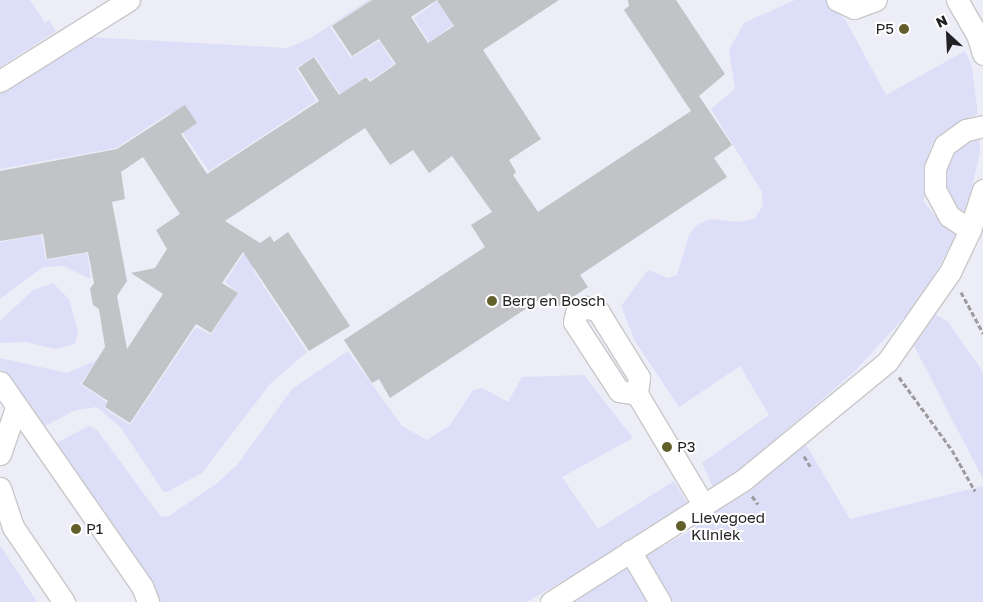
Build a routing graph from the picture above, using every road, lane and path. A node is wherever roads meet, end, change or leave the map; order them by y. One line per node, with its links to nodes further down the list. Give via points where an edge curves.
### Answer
1 (837, 0): 2 (street, via 854,8)
2 (876, 0)
3 (957, 0): 5 (street, via 977,34)
4 (123, 2): 6 (street)
5 (983, 54)
6 (0, 82)
7 (983, 126): 9 (street, via 966,130 945,145 935,168 935,190 949,216)
8 (983, 190): 9 (street)
9 (970, 230): 10 (street)
10 (950, 272): 11 (path); 12 (street)
11 (983, 333)
12 (887, 362): 18 (path, via 952,450); 19 (street, via 742,481)
13 (0, 382): 15 (street)
14 (636, 394): 19 (street)
15 (16, 408): 16 (street); 22 (street, via 142,586)
16 (0, 454)
17 (0, 488): 21 (street, via 13,527)
18 (974, 491)
19 (704, 506): 20 (street)
20 (630, 551): 23 (street); 24 (street)
21 (64, 602)
22 (148, 602)
23 (551, 602)
24 (660, 602)

